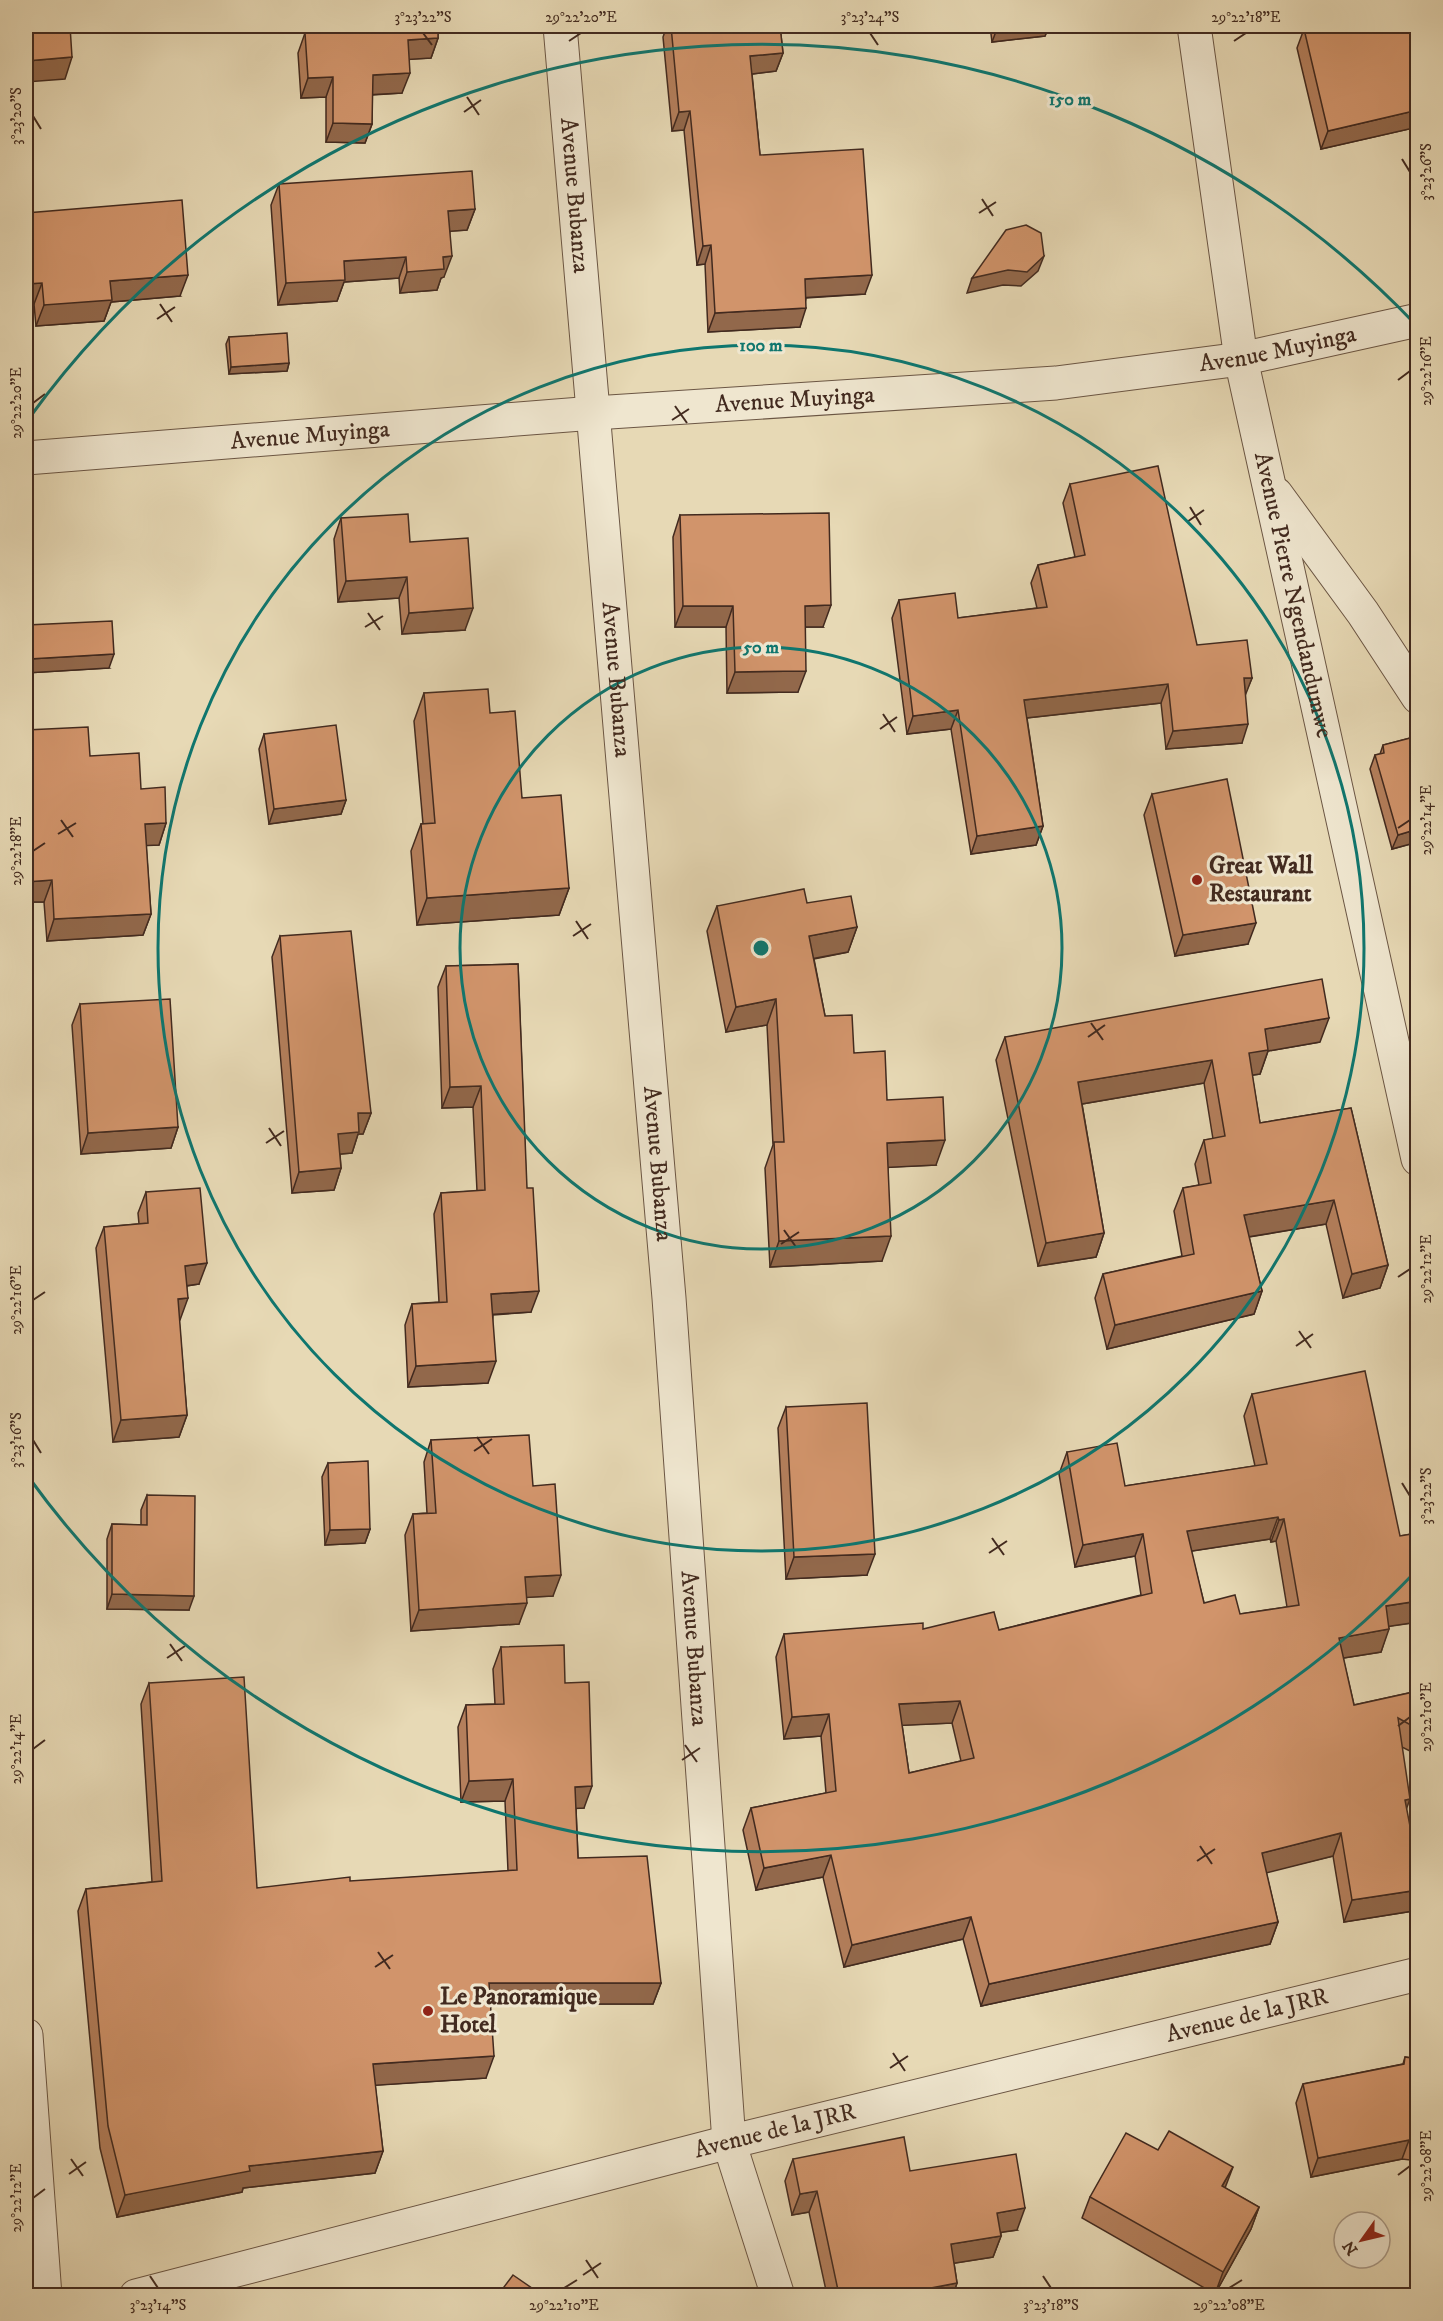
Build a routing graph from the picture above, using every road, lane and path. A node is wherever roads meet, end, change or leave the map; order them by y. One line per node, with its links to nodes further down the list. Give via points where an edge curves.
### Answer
1 (560, 26): 5 (street, Avenue Bubanza)
2 (1194, 26): 4 (street, Avenue Pierre Ngendandumwe)
3 (1418, 321): 4 (street, Avenue Muyinga)
4 (1241, 359): 5 (street, Avenue Muyinga, via 1056,383); 7 (street, Avenue Pierre Ngendandumwe)
5 (594, 413): 6 (street, Avenue Muyinga); 12 (street, Avenue Bubanza, via 669,1298)
6 (26, 458)
7 (1269, 485): 8 (street, via 1363,613); 9 (street, Avenue Pierre Ngendandumwe)
8 (1418, 697)
9 (1418, 1159)
10 (1418, 1974): 12 (street, Avenue de la JRR)
11 (26, 2035): 13 (street)
12 (729, 2142): 14 (street, Avenue de la JRR); 15 (street, Avenue Bubanza)
13 (45, 2295)
14 (136, 2295)
15 (778, 2295)

